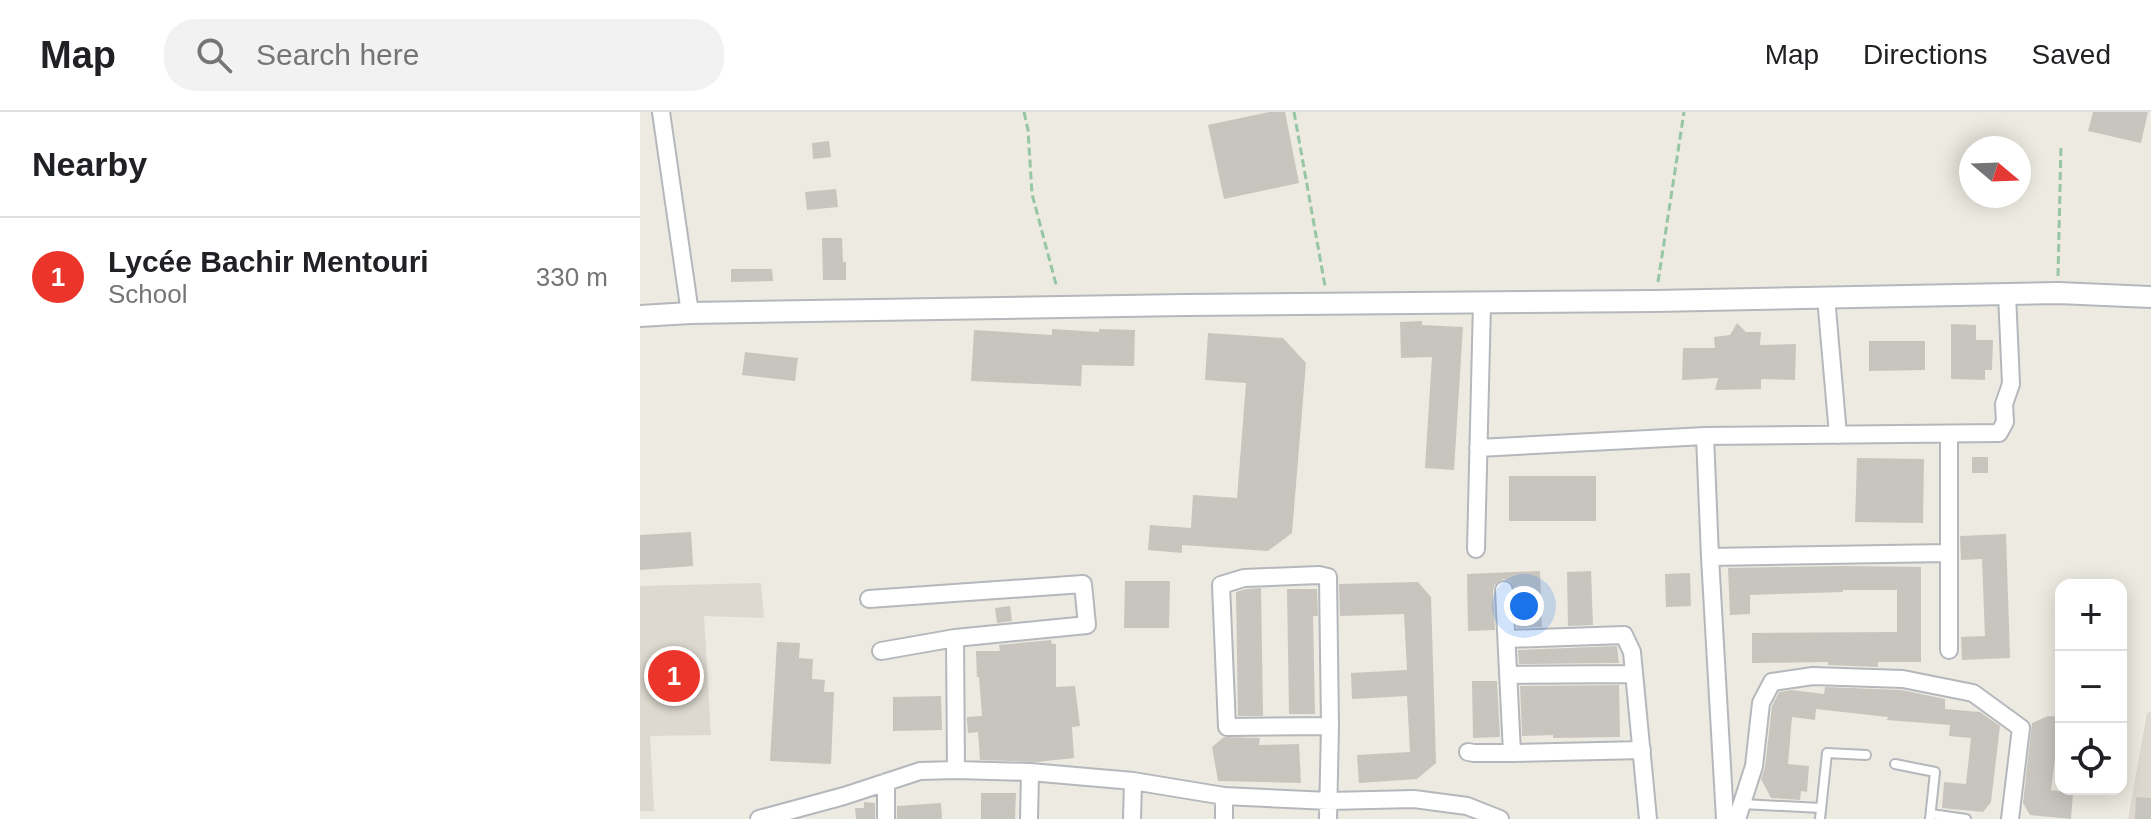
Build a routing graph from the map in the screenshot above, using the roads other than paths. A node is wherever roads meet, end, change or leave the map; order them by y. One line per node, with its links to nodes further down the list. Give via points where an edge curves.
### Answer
1 (661, 112): 6 (street)
2 (2007, 294): 3 (street); 4 (street); 8 (street, via 2011,384 2005,422 1999,433)
3 (1826, 297): 5 (street); 9 (street)
4 (2151, 297)
5 (1482, 303): 6 (street); 11 (street)
6 (690, 313): 7 (street)
7 (640, 316)
8 (1949, 434): 9 (street); 13 (street)
9 (1838, 435): 10 (street)
10 (1705, 436): 11 (street); 14 (street)
11 (1478, 448): 12 (street)
12 (1476, 549)
13 (1948, 553): 14 (street); 19 (street)
14 (1710, 557): 46 (street)
15 (1504, 590): 18 (street)
16 (869, 599): 17 (street, via 1083,584 1087,625)
17 (955, 638): 20 (street); 29 (street)
18 (1507, 639): 21 (street, via 1624,635); 22 (street)
19 (1949, 650)
20 (881, 651)
21 (1633, 674): 22 (street); 24 (street)
22 (1508, 675): 26 (street)
23 (1330, 726): 23 (street, via 1328,577 1244,578 1221,585 1227,727); 34 (street)
24 (1642, 750): 26 (street); 45 (street)
25 (1468, 752): 26 (street)
26 (1512, 753)
27 (1866, 755): 35 (lane, via 1827,753)
28 (1895, 764): 37 (lane, via 1935,772)
29 (956, 770): 30 (street); 32 (street, via 920,771)
30 (1030, 772): 31 (street); 40 (street)
31 (1133, 781): 33 (street); 41 (street)
32 (886, 782): 38 (street); 39 (street)
33 (1224, 796): 34 (street); 42 (street)
34 (1329, 801): 43 (street); 44 (street, via 1414,799 1467,806)
35 (1821, 808): 36 (lane); 47 (lane)
36 (1739, 811): 49 (street, via 1754,766 1761,703 1772,682 1813,676 1903,679 1973,693 2021,728)
37 (1931, 816): 48 (lane)
38 (759, 819)
39 (886, 819)
40 (1029, 819)
41 (1132, 819)
42 (1224, 819)
43 (1328, 819)
44 (1500, 819)
45 (1648, 819)
46 (1725, 819)
47 (1820, 819)
48 (1966, 819)
49 (2010, 819)

